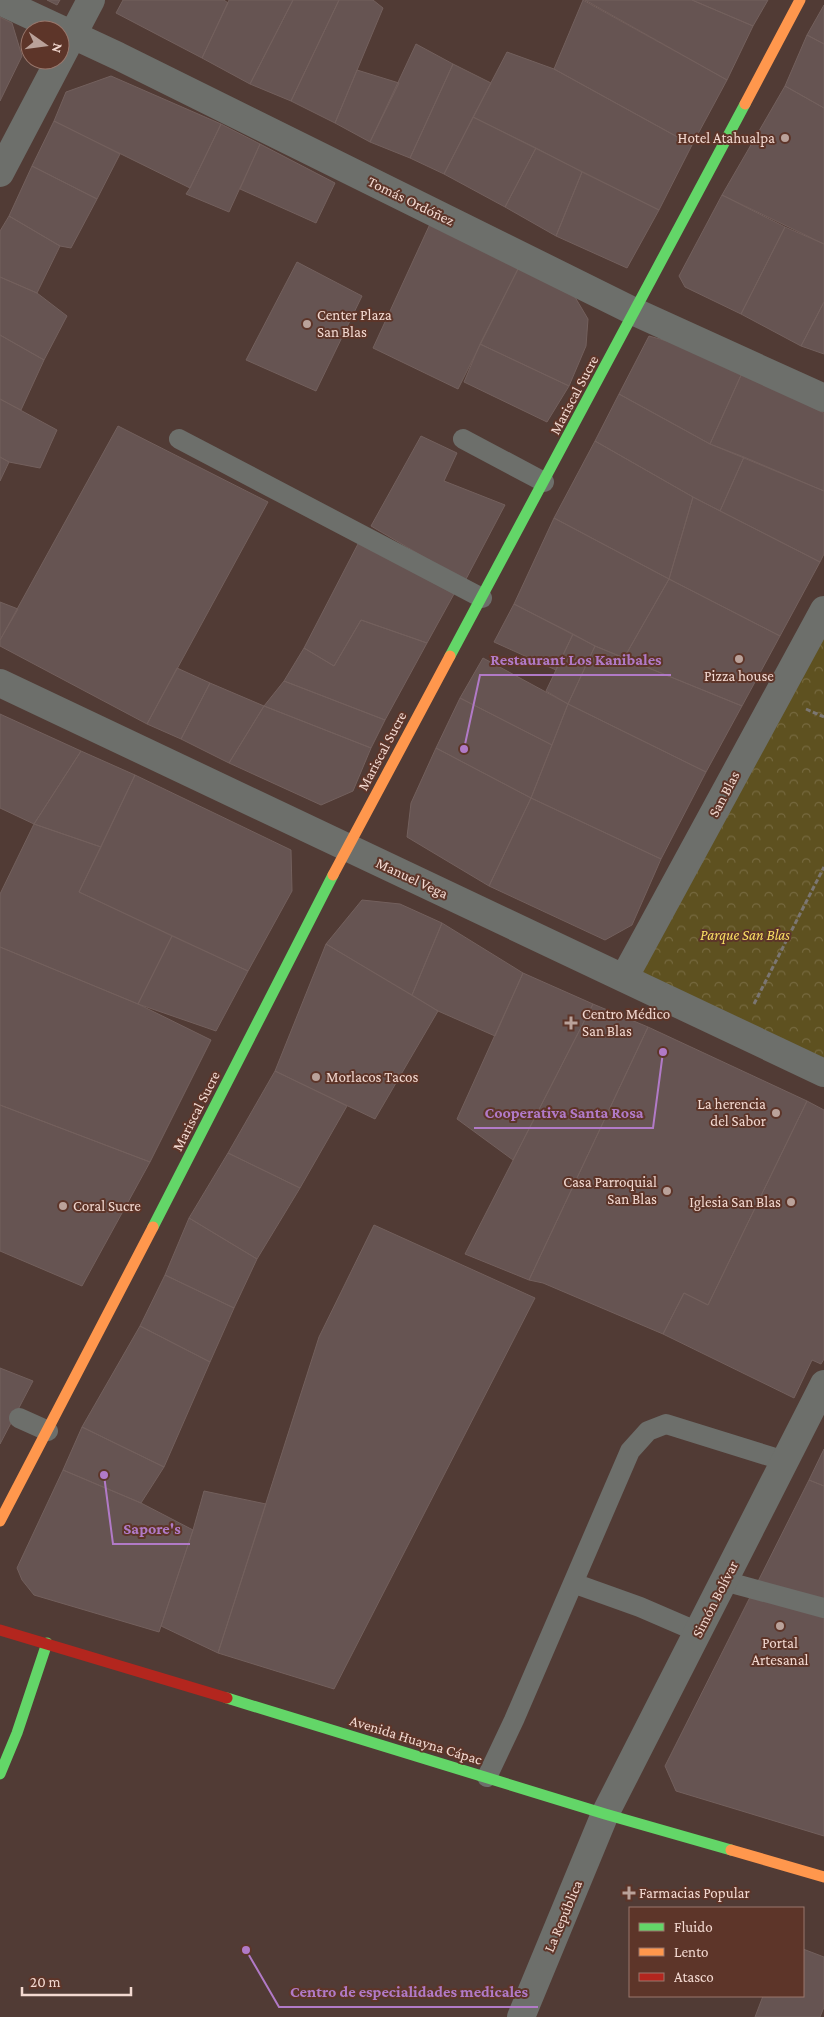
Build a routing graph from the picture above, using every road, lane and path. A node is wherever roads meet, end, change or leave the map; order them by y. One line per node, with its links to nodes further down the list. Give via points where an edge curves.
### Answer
1 (91, 0): 4 (street)
2 (800, 0): 6 (street, Mariscal Sucre)
3 (0, 1): 4 (street, Tomás Ordóñez)
4 (73, 35): 5 (street); 6 (street, Tomás Ordóñez)
5 (0, 173)
6 (636, 312): 7 (street, Tomás Ordóñez); 10 (street, Mariscal Sucre)
7 (824, 398)
8 (179, 439): 11 (lane)
9 (463, 439): 10 (lane)
10 (544, 482): 11 (street, Mariscal Sucre)
11 (482, 598): 14 (street, Mariscal Sucre)
12 (824, 610): 16 (street, San Blas)
13 (0, 683): 14 (street, Manuel Vega)
14 (347, 848): 16 (street, Manuel Vega); 21 (street, Mariscal Sucre)
15 (824, 867): 17 (path)
16 (624, 978): 17 (street, Manuel Vega)
17 (740, 1033): 18 (street, Manuel Vega)
18 (824, 1073)
19 (824, 1384): 22 (street, Simón Bolívar)
20 (19, 1418): 21 (lane)
21 (48, 1431): 23 (street, Mariscal Sucre)
22 (785, 1461): 24 (street, Simón Bolívar); 25 (lane, via 666,1424 648,1431 630,1451)
23 (0, 1521)
24 (724, 1581): 26 (lane); 28 (street, Simón Bolívar)
25 (573, 1583): 28 (lane); 31 (lane)
26 (824, 1608)
27 (0, 1630): 29 (street, Avenida Huayna Cápac)
28 (698, 1632): 32 (street, Simón Bolívar)
29 (47, 1643): 30 (street); 31 (street, Avenida Huayna Cápac)
30 (0, 1774)
31 (487, 1777): 32 (street, Avenida Huayna Cápac)
32 (605, 1814): 33 (street, Avenida Huayna Cápac); 34 (street, La República)
33 (824, 1877)
34 (521, 2017)

